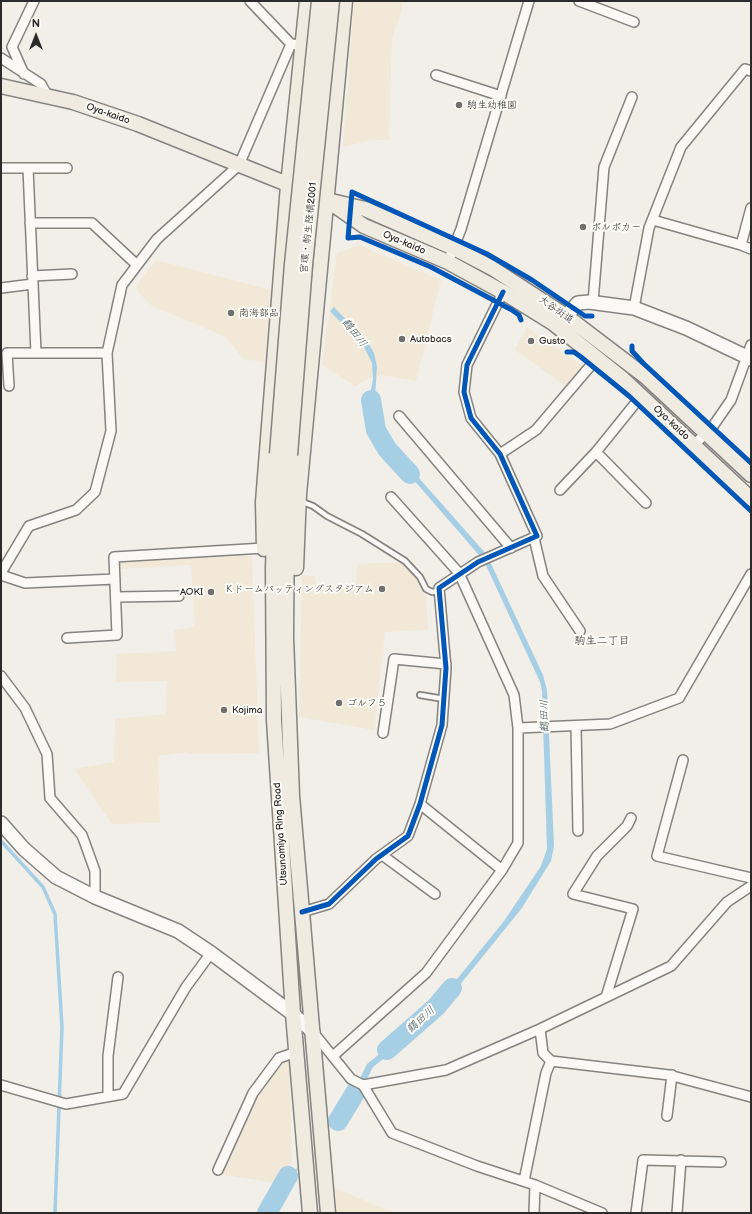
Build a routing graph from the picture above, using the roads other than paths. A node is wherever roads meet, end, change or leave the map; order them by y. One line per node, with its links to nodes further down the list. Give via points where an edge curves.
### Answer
1 (34, 1): 13 (street, via 12,47)
2 (250, 1): 10 (street)
3 (307, 1): 10 (main road)
4 (319, 1): 51 (main road, 宮環・駒生陸橋2001, bridge, via 292,264)
5 (332, 1): 51 (main road, 宮環・駒生陸橋2001, bridge)
6 (344, 1): 24 (main road)
7 (530, 1): 17 (street)
8 (579, 1): 9 (street)
9 (634, 22)
10 (297, 44): 19 (street); 23 (main road)
11 (1, 58): 13 (street)
12 (751, 71): 26 (street, via 745,69 681,147)
13 (24, 74): 16 (street, via 41,84)
14 (436, 75): 17 (street)
15 (1, 86): 16 (main road, Oya-kaido)
16 (47, 95): 19 (main road, Oya-kaido, via 138,124)
17 (501, 96): 29 (street)
18 (632, 97): 37 (street, via 604,167)
19 (239, 165): 23 (main road, Oya-kaido); 32 (street, via 157,239)
20 (1, 168): 21 (street)
21 (28, 168): 22 (street); 27 (street)
22 (67, 168)
23 (288, 185): 24 (main road, Oya-kaido); 60 (main road, via 263,502)
24 (327, 200): 29 (main road, 大谷街道, via 365,210); 31 (main road, Oya-kaido, via 364,226); 57 (main road)
25 (751, 208): 28 (street)
26 (652, 220): 28 (street); 38 (street)
27 (30, 223): 32 (street, via 92,223); 34 (street)
28 (741, 245): 30 (street)
29 (454, 248): 31 (street); 39 (main road, 大谷街道, via 492,268)
30 (751, 249)
31 (448, 262): 36 (main road, Oya-kaido)
32 (137, 265): 42 (street, via 122,285)
33 (72, 274): 34 (street)
34 (33, 280): 35 (street); 41 (street)
35 (1, 288)
36 (503, 292): 43 (main road, Oya-kaido, via 553,323); 52 (street, via 468,365 464,392 471,418)
37 (593, 302): 38 (street); 39 (street, via 578,303)
38 (634, 308): 44 (street, via 686,328)
39 (566, 316): 48 (main road, 大谷街道, via 646,377)
40 (751, 345): 44 (street)
41 (36, 353): 42 (street); 45 (street, via 7,353)
42 (107, 353): 62 (street, via 111,431 95,492 76,510 29,526)
43 (598, 357): 46 (main road, Oya-kaido); 52 (street, via 536,430)
44 (749, 359): 48 (street, via 731,400)
45 (9, 386)
46 (642, 395): 49 (main road, Oya-kaido); 50 (street)
47 (399, 416): 61 (street)
48 (706, 433): 49 (street); 53 (main road, 大谷街道)
49 (694, 445): 56 (main road, Oya-kaido)
50 (596, 452): 54 (street); 58 (street)
51 (283, 454): 70 (main road, Utsunomiya Ring Road, via 287,518)
52 (500, 454): 59 (street, via 537,536)
53 (751, 475)
54 (560, 490)
55 (391, 497): 63 (street)
56 (751, 499)
57 (299, 500): 66 (lane, via 405,561 420,577 426,589); 70 (main road, via 295,590)
58 (646, 503)
59 (534, 538): 61 (street); 69 (street, via 543,576)
60 (264, 548): 65 (street, via 114,557); 70 (main road, via 264,587)
61 (511, 548): 63 (street)
62 (2, 571): 65 (street, via 25,583)
63 (459, 573): 66 (street, via 439,588); 77 (street, via 514,695)
64 (751, 574): 76 (street, via 680,698 610,724)
65 (115, 579): 68 (street)
66 (439, 592): 72 (street)
67 (179, 596): 68 (street)
68 (116, 597): 71 (street, via 117,634)
69 (580, 631)
70 (279, 637): 89 (main road, Utsunomiya Ring Road); 93 (main road, Utsunomiya Ring Road, via 277,788)
71 (67, 638)
72 (446, 664): 75 (street); 78 (street, via 394,659)
73 (1, 676): 88 (street, via 25,708 47,754 50,798 82,835 95,871)
74 (420, 695): 75 (lane)
75 (444, 699): 80 (street, via 442,725)
76 (576, 726): 77 (street); 83 (street)
77 (518, 728): 85 (street, via 518,842)
78 (383, 733)
79 (683, 760): 86 (street, via 657,856)
80 (420, 804): 84 (street, via 408,836); 85 (street)
81 (631, 818): 92 (street, via 627,826 597,856 573,894 633,909)
82 (1, 823): 88 (street, via 24,849 56,877)
83 (578, 832)
84 (382, 855): 87 (street); 89 (street, via 329,904)
85 (502, 870): 97 (street, via 426,973)
86 (751, 877): 92 (street, via 671,966)
87 (435, 894)
88 (95, 897): 90 (street, via 178,931)
89 (302, 912): 95 (main road, Utsunomiya Ring Road)
90 (211, 953): 93 (street); 102 (street, via 186,987 123,1094)
91 (118, 977): 102 (street, via 108,1056)
92 (606, 997): 94 (street)
93 (293, 1014): 95 (street); 96 (main road, Utsunomiya Ring Road)
94 (540, 1029): 98 (street, via 543,1052); 101 (street, via 446,1070)
95 (313, 1032): 97 (street); 111 (main road, Utsunomiya Ring Road)
96 (296, 1052): 107 (street, via 279,1058 253,1093); 110 (main road, Utsunomiya Ring Road)
97 (333, 1056): 101 (street, via 352,1079)
98 (551, 1061): 99 (street); 108 (street, via 546,1073)
99 (672, 1075): 103 (street); 104 (street)
100 (1, 1085): 102 (street, via 66,1104)
101 (363, 1085): 108 (street, via 392,1133)
102 (108, 1096)
103 (751, 1097)
104 (667, 1116)
105 (681, 1160): 106 (street); 114 (street, via 643,1160); 115 (street)
106 (721, 1162)
107 (218, 1170)
108 (524, 1181): 109 (street)
109 (535, 1185): 112 (street); 113 (street)
110 (310, 1213)
111 (328, 1213)
112 (534, 1213)
113 (602, 1213)
114 (636, 1213)
115 (677, 1213)

